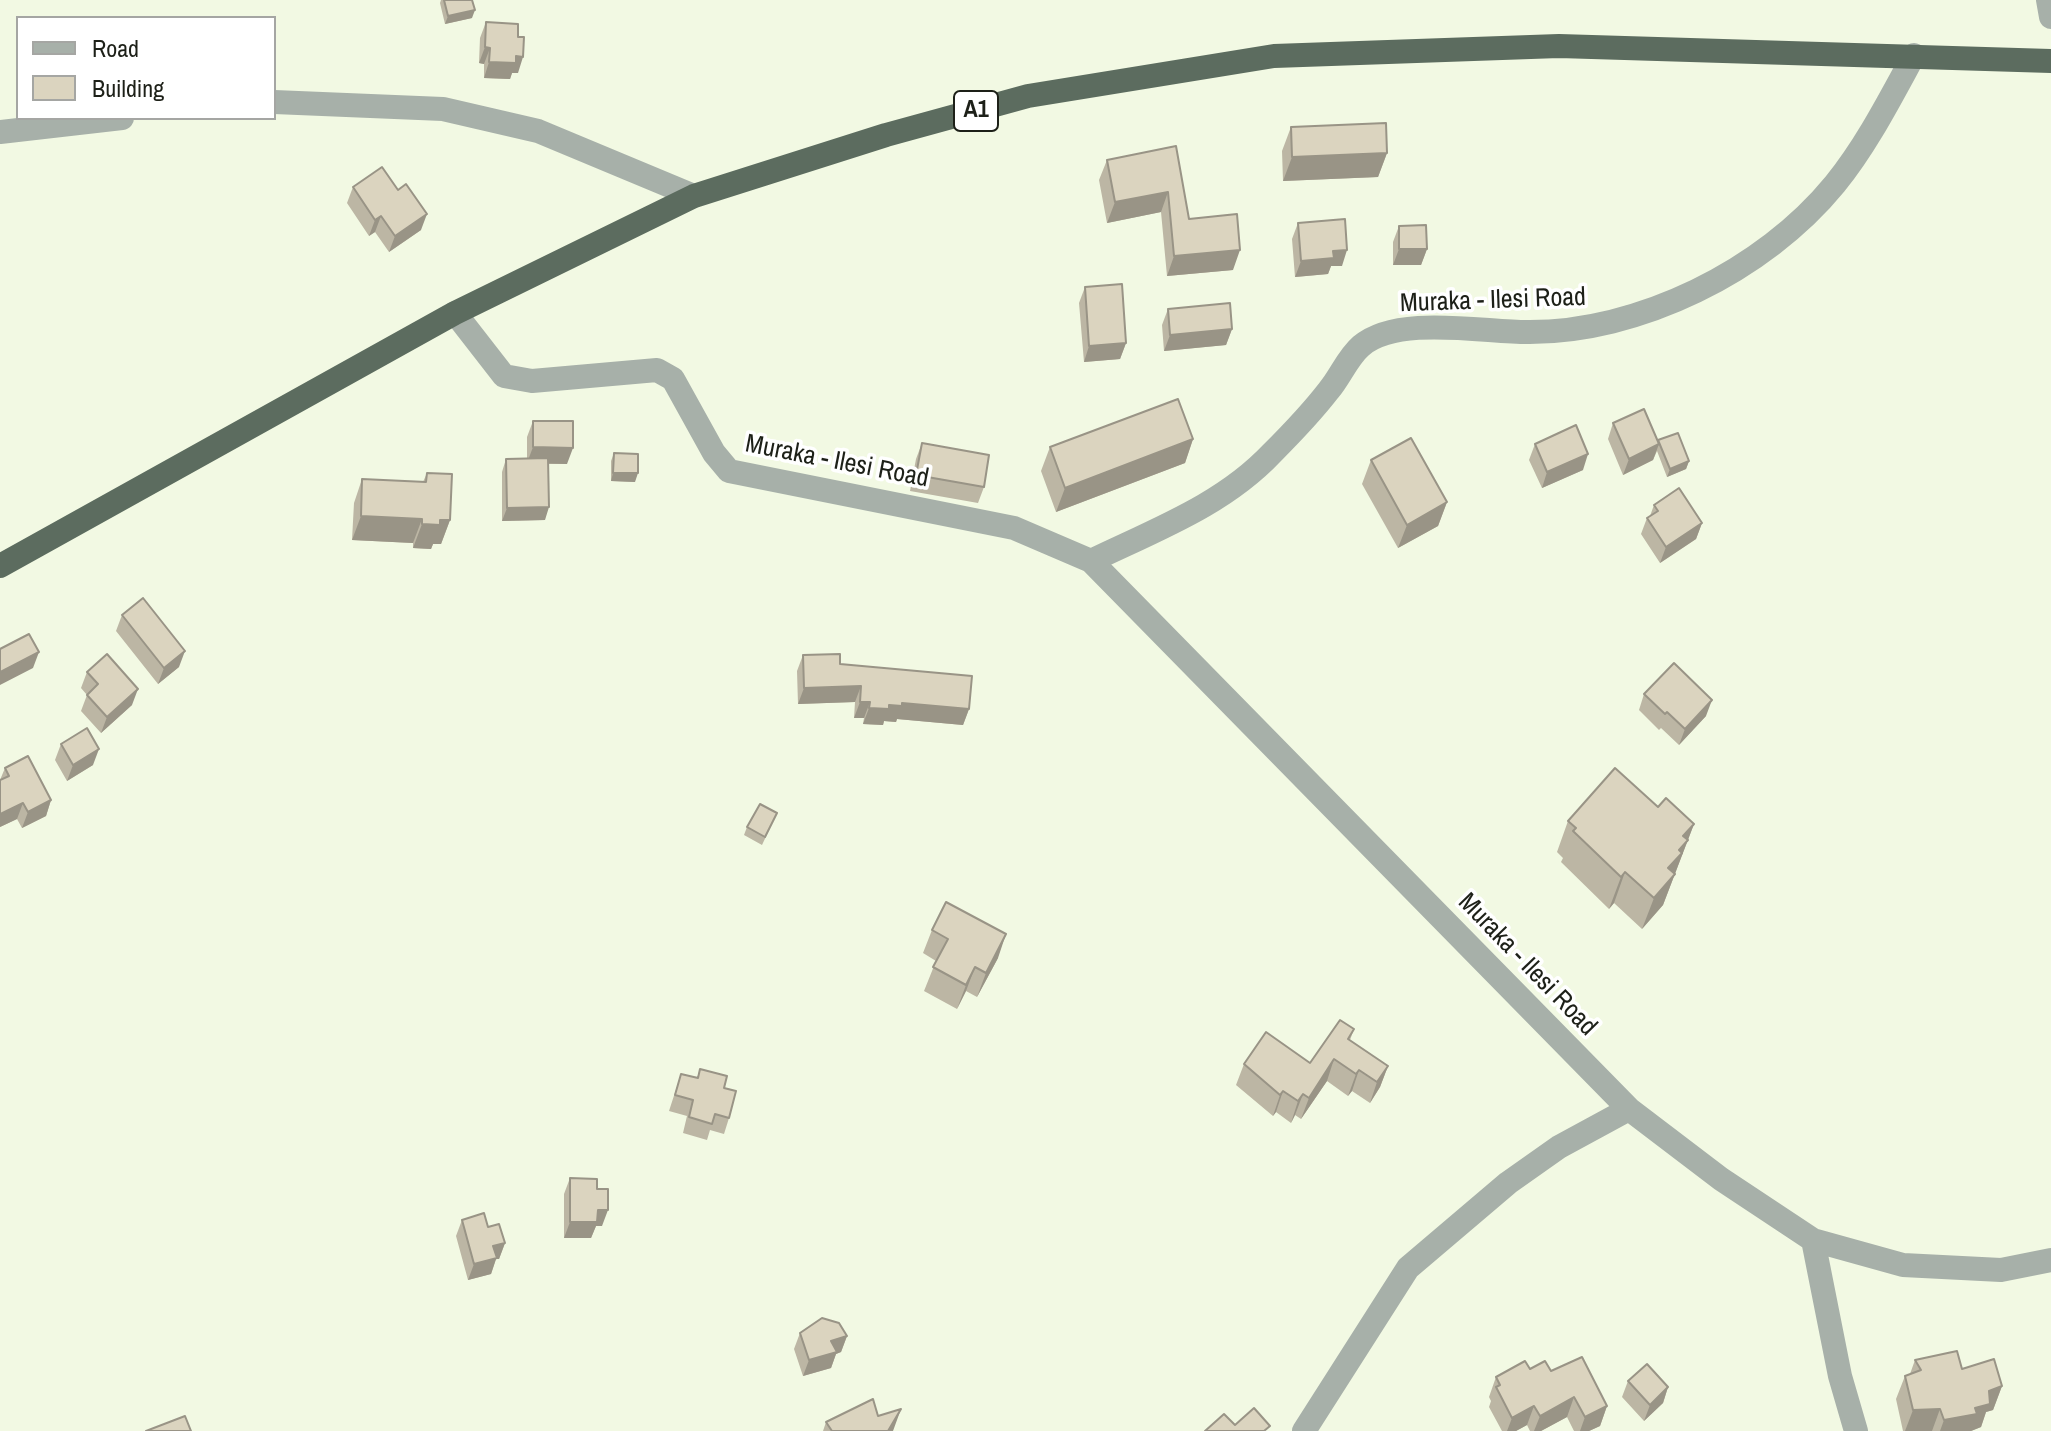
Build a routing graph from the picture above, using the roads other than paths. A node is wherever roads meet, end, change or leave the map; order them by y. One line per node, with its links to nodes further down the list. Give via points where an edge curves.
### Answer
1 (2048, 0): 2 (street)
2 (2051, 17)
3 (1914, 55): 4 (highway, A1); 8 (highway, A1, via 1559,46 1274,56 1028,96); 10 (street, Muraka - Ilesi Road, via 1835,184 1792,229 1730,272 1657,306 1580,330 1399,328 1361,345 1329,391 1280,445 1221,497)
4 (2051, 61)
5 (276, 102): 8 (street, via 443,109 538,131)
6 (105, 120): 7 (street)
7 (0, 132)
8 (694, 196): 9 (highway, A1)
9 (455, 313): 10 (street, Muraka - Ilesi Road, via 504,376 532,381 657,370 673,379 729,471 1014,528); 11 (highway, A1)
10 (1091, 561): 12 (street, Muraka - Ilesi Road)
11 (0, 566)
12 (1629, 1109): 13 (street, Muraka - Ilesi Road); 15 (street, via 1559,1147 1508,1183 1408,1268)
13 (1813, 1240): 14 (street, Muraka - Ilesi Road, via 1903,1265 2001,1270); 16 (street)
14 (2051, 1260)
15 (1304, 1431)
16 (1856, 1431)

